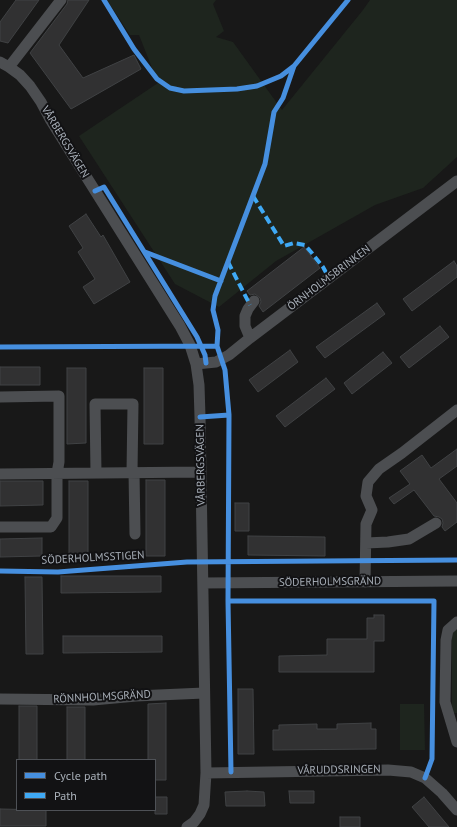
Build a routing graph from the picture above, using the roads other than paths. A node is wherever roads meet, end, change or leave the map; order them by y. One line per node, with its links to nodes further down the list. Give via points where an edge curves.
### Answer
1 (61, 0): 2 (street)
2 (5, 64): 6 (street, VÅRBERGSVÄGEN, via 20,75 41,102 180,326)
3 (457, 181): 5 (street, ÖRNHOLMSBRINKEN)
4 (254, 302): 5 (street, via 245,316 245,326)
5 (250, 338): 6 (street, ÖRNHOLMSBRINKEN, via 216,362)
6 (196, 364): 10 (street, VÅRBERGSVÄGEN, via 199,385)
7 (0, 397): 11 (street, via 59,396)
8 (457, 410): 17 (street, via 379,469 368,482 366,496 372,510 366,524)
9 (133, 472): 10 (street); 12 (street); 12 (street, via 133,404 95,404); 16 (street)
10 (201, 472): 20 (street, VÅRBERGSVÄGEN)
11 (57, 473): 12 (street); 13 (street); 15 (street, via 57,518 51,527)
12 (96, 473)
13 (0, 474)
14 (436, 523): 17 (street, via 409,539)
15 (0, 527)
16 (134, 534)
17 (366, 543): 19 (street)
18 (457, 581): 19 (street, SÖDERHOLMSGRÄND)
19 (365, 582): 20 (street, SÖDERHOLMSGRÄND)
20 (203, 583): 22 (street, VÅRBERGSVÄGEN)
21 (457, 622): 24 (street, via 448,630 446,640 445,702)
22 (204, 693): 23 (street, RÖNNHOLMSGRÄND, via 93,700); 25 (street, VÅRBERGSVÄGEN)
23 (0, 700)
24 (457, 742)
25 (206, 773): 26 (street, VÅRUDDSRINGEN, via 388,770 411,772 425,778); 27 (street, VÅRBERGSVÄGEN, via 204,805 194,822)
26 (457, 810)
27 (187, 827)

